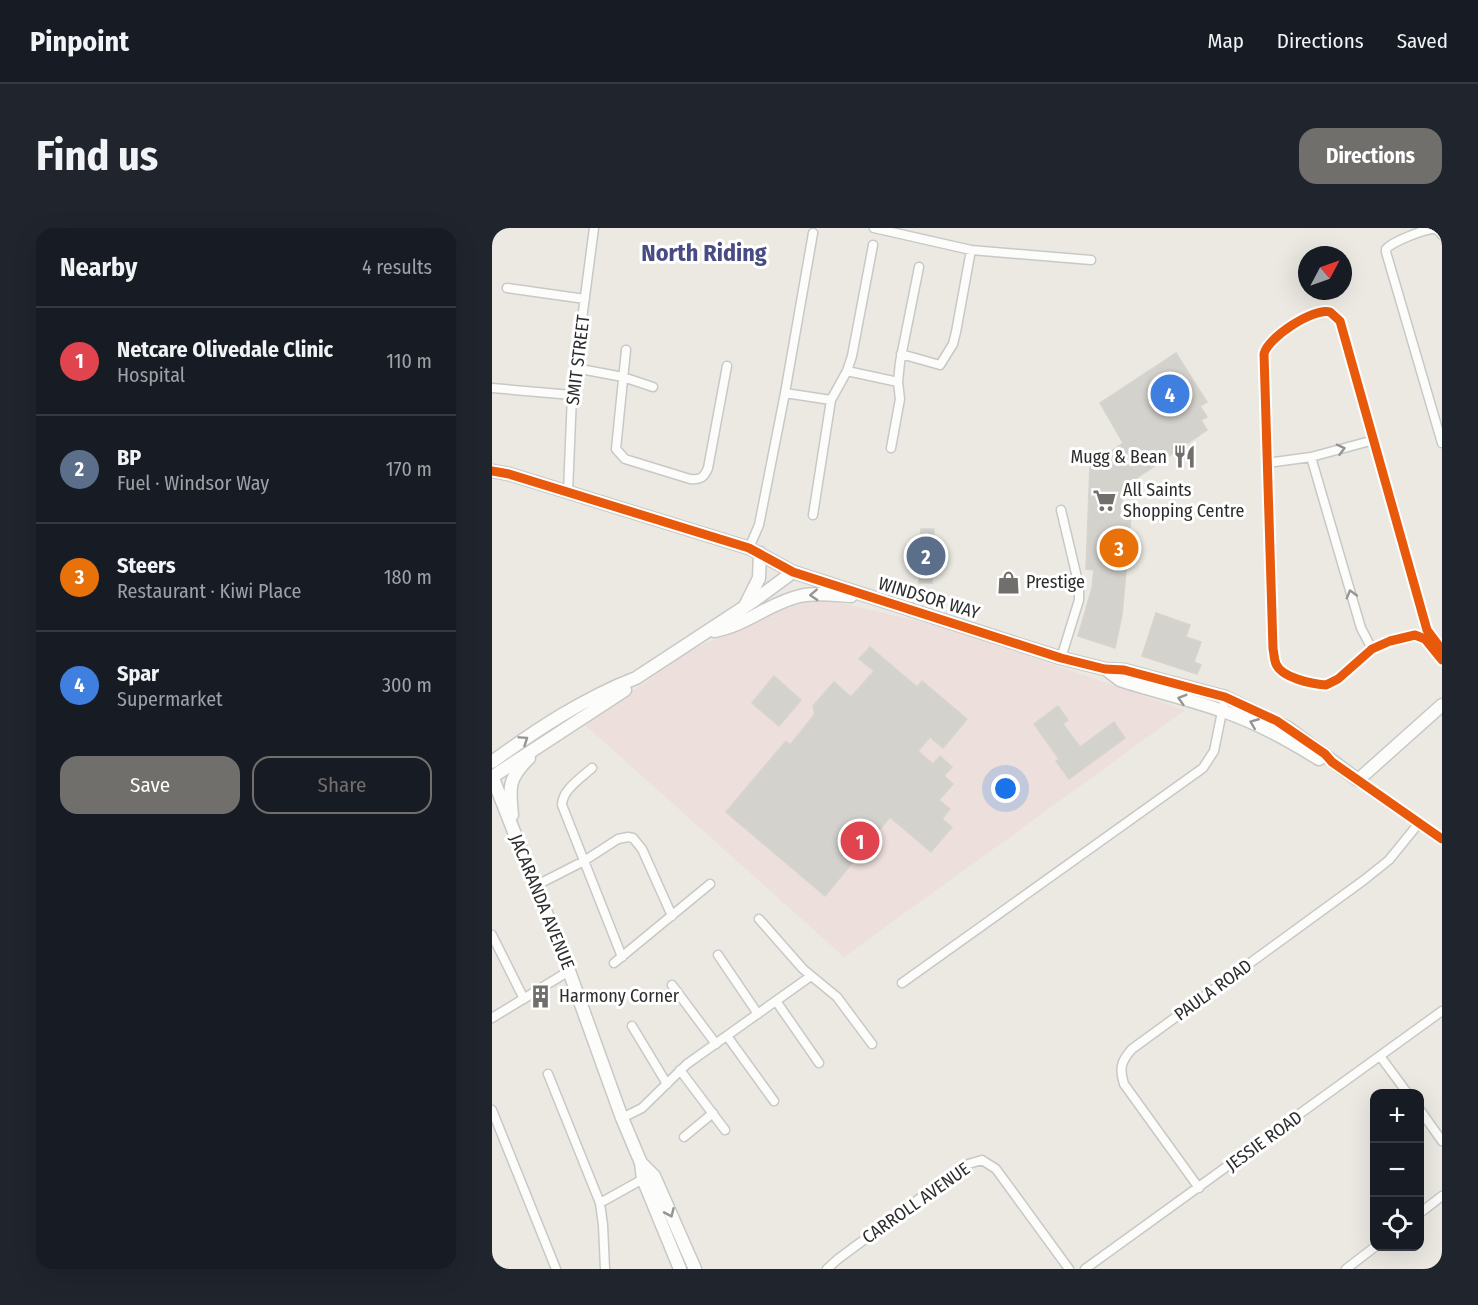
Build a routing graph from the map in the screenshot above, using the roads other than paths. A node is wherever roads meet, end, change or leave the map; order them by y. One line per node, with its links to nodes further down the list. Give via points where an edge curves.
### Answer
1 (594, 228): 10 (street, SMIT STREET)
2 (874, 228): 6 (street)
3 (813, 233): 20 (street)
4 (1442, 235): 24 (street, via 1437,229 1430,229 1393,242 1386,249)
5 (873, 244): 15 (street)
6 (971, 250): 7 (street); 12 (street, via 953,344 940,365)
7 (1091, 260)
8 (919, 267): 12 (street)
9 (507, 288): 10 (street)
10 (585, 299): 14 (street, SMIT STREET)
11 (626, 350): 16 (street)
12 (902, 354): 17 (street)
13 (727, 366): 16 (street, via 708,468 700,479 651,468 618,453 615,441)
14 (576, 368): 16 (street); 21 (street, SMIT STREET)
15 (847, 371): 17 (street); 22 (street)
16 (623, 377): 18 (street)
17 (898, 382): 25 (street, via 900,399)
18 (653, 387)
19 (492, 388): 21 (street)
20 (786, 393): 22 (street); 34 (street)
21 (572, 395): 31 (street, SMIT STREET)
22 (831, 400): 33 (street)
23 (1374, 440): 26 (street, one-way to 23); 27 (street, via 1340,321 1330,312 1318,311 1265,347); 38 (street)
24 (1442, 443)
25 (891, 447)
26 (1311, 457): 27 (street); 42 (street, one-way to 26, via 1361,628)
27 (1267, 463): 42 (street, via 1275,663 1293,677 1326,685)
28 (492, 465): 30 (street, WINDSOR WAY)
29 (492, 471): 30 (street, WINDSOR WAY)
30 (509, 474): 31 (street, WINDSOR WAY)
31 (568, 492): 34 (street, WINDSOR WAY)
32 (1061, 510): 44 (street, via 1079,600)
33 (813, 515)
34 (755, 551): 35 (street, WINDSOR WAY); 37 (street, via 759,578)
35 (793, 572): 36 (street, WINDSOR WAY); 37 (street)
36 (873, 598): 39 (street, one-way to 39, via 799,596 731,627); 44 (street, WINDSOR WAY)
37 (744, 608): 39 (street)
38 (1424, 617): 40 (street); 41 (street)
39 (706, 632): 47 (street)
40 (1416, 635): 41 (street); 42 (street)
41 (1430, 641): 43 (street); 45 (street)
42 (1372, 649)
43 (1442, 650)
44 (1061, 658): 46 (street, WINDSOR WAY)
45 (1442, 660)
46 (1105, 669): 48 (street, WINDSOR WAY, via 1124,670); 50 (street, WINDSOR WAY, one-way to 46, via 1120,680)
47 (636, 678): 51 (street, via 625,690); 52 (street, one-way to 47, via 559,717)
48 (1225, 698): 50 (street); 53 (street, WINDSOR WAY, via 1277,721)
49 (1442, 705): 56 (street)
50 (1223, 711): 53 (street, WINDSOR WAY, one-way to 50); 73 (street, via 1214,751 1203,768)
51 (550, 739): 55 (street); 60 (street, via 521,765 511,781)
52 (492, 762)
53 (1332, 762): 56 (street)
54 (592, 768): 62 (street, via 562,800)
55 (492, 776): 58 (street, JACARANDA AVENUE)
56 (1358, 780): 59 (street)
57 (492, 799): 58 (street)
58 (506, 811): 60 (street, JACARANDA AVENUE)
59 (1419, 823): 61 (street); 101 (street, PAULA ROAD, via 1372,874 1125,1057 1121,1066 1124,1084)
60 (514, 831): 64 (street, JACARANDA AVENUE)
61 (1442, 839)
62 (584, 861): 64 (street); 65 (street, via 618,839 633,838 642,849); 69 (street)
63 (710, 884): 65 (street)
64 (535, 886): 71 (street, JACARANDA AVENUE)
65 (672, 916): 69 (street)
66 (759, 919): 72 (street)
67 (492, 935): 75 (street)
68 (718, 955): 78 (street)
69 (622, 957): 70 (street)
70 (614, 963)
71 (569, 971): 75 (street); 94 (street, JACARANDA AVENUE)
72 (811, 976): 76 (street); 83 (street, via 837,998)
73 (902, 983)
74 (672, 985): 82 (street)
75 (524, 999): 79 (street)
76 (776, 1001): 78 (street); 85 (street)
77 (1442, 1011): 84 (street, JESSIE ROAD)
78 (758, 1014): 81 (street)
79 (492, 1018)
80 (632, 1026): 88 (street)
81 (727, 1036): 82 (street); 90 (street)
82 (716, 1044): 86 (street)
83 (872, 1044)
84 (1380, 1056): 89 (street); 101 (street, JESSIE ROAD)
85 (819, 1063)
86 (680, 1070): 88 (street); 92 (street)
87 (548, 1074): 103 (street)
88 (667, 1084): 94 (street, via 642,1108)
89 (1403, 1089)
90 (774, 1101)
91 (492, 1110): 96 (street)
92 (712, 1113): 95 (street); 97 (street)
93 (1424, 1117): 98 (street)
94 (622, 1118): 99 (street, JACARANDA AVENUE)
95 (725, 1130)
96 (496, 1131): 106 (street)
97 (684, 1137)
98 (1442, 1141)
99 (641, 1163): 100 (street, JACARANDA AVENUE); 109 (street, JACARANDA AVENUE, one-way to 109, via 654,1176)
100 (643, 1179): 103 (street); 108 (street, JACARANDA AVENUE)
101 (1199, 1188): 112 (street, JESSIE ROAD)
102 (1442, 1196): 104 (street)
103 (600, 1203): 107 (street)
104 (1424, 1210)
105 (1370, 1251): 113 (street)
106 (556, 1269)
107 (604, 1269)
108 (680, 1269)
109 (695, 1269)
110 (827, 1269): 111 (street, CARROLL AVENUE, via 965,1165 982,1161 996,1169)
111 (1069, 1269)
112 (1085, 1269)
113 (1346, 1269)

